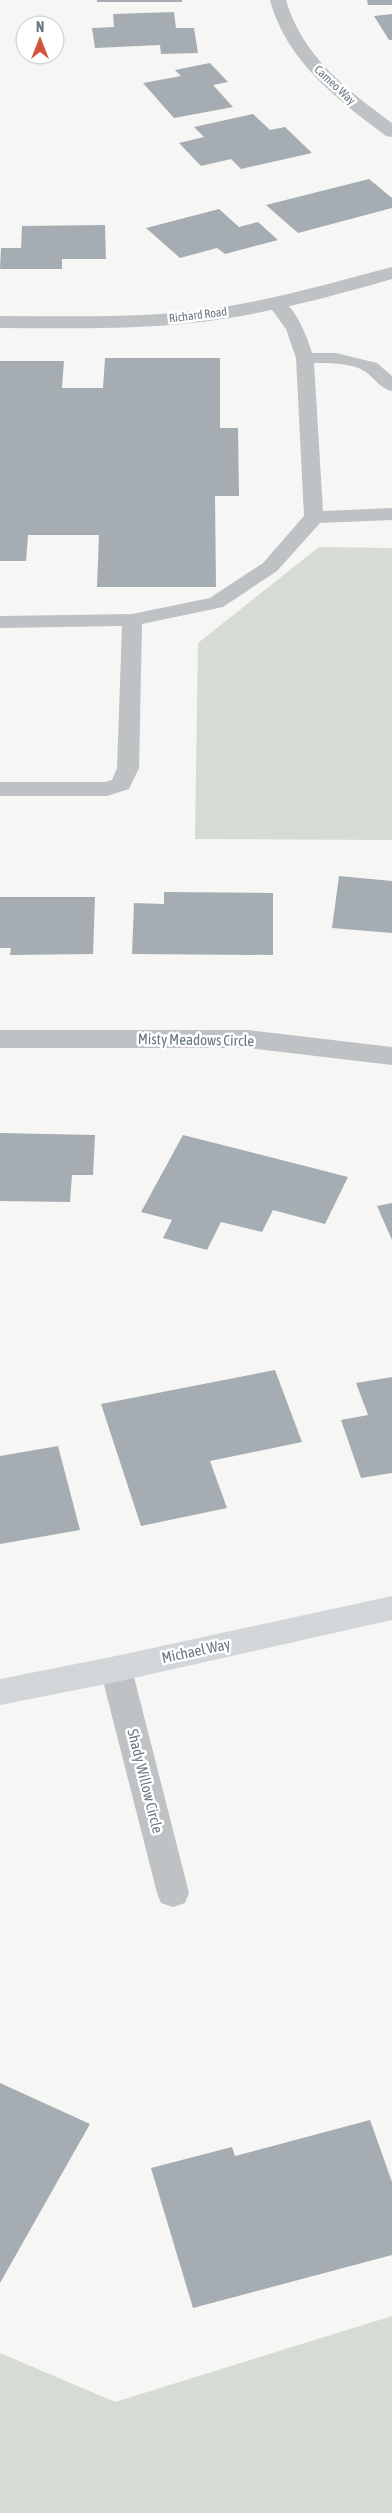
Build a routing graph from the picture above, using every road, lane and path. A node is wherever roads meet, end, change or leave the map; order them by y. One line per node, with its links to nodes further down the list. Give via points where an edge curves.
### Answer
1 (278, 0): 2 (street, Cameo Way, via 293,38 316,69)
2 (392, 132)
3 (392, 273): 4 (street, Richard Road)
4 (276, 304): 5 (street, Richard Road, via 161,320); 6 (lane, via 295,328)
5 (0, 322)
6 (305, 358): 7 (lane, via 336,358 372,367); 9 (lane)
7 (392, 386)
8 (392, 514): 9 (lane)
9 (314, 516): 10 (lane, via 270,567 216,603)
10 (132, 620): 11 (lane); 12 (lane, via 128,768 121,784 107,789)
11 (0, 622)
12 (0, 789)
13 (0, 1039): 14 (street, Misty Meadows Circle, via 248,1039)
14 (392, 1056)
15 (392, 1608): 16 (street, Michael Way)
16 (116, 1669): 17 (street, Michael Way); 18 (street, Shady Willow Circle)
17 (0, 1692)
18 (173, 1893)

